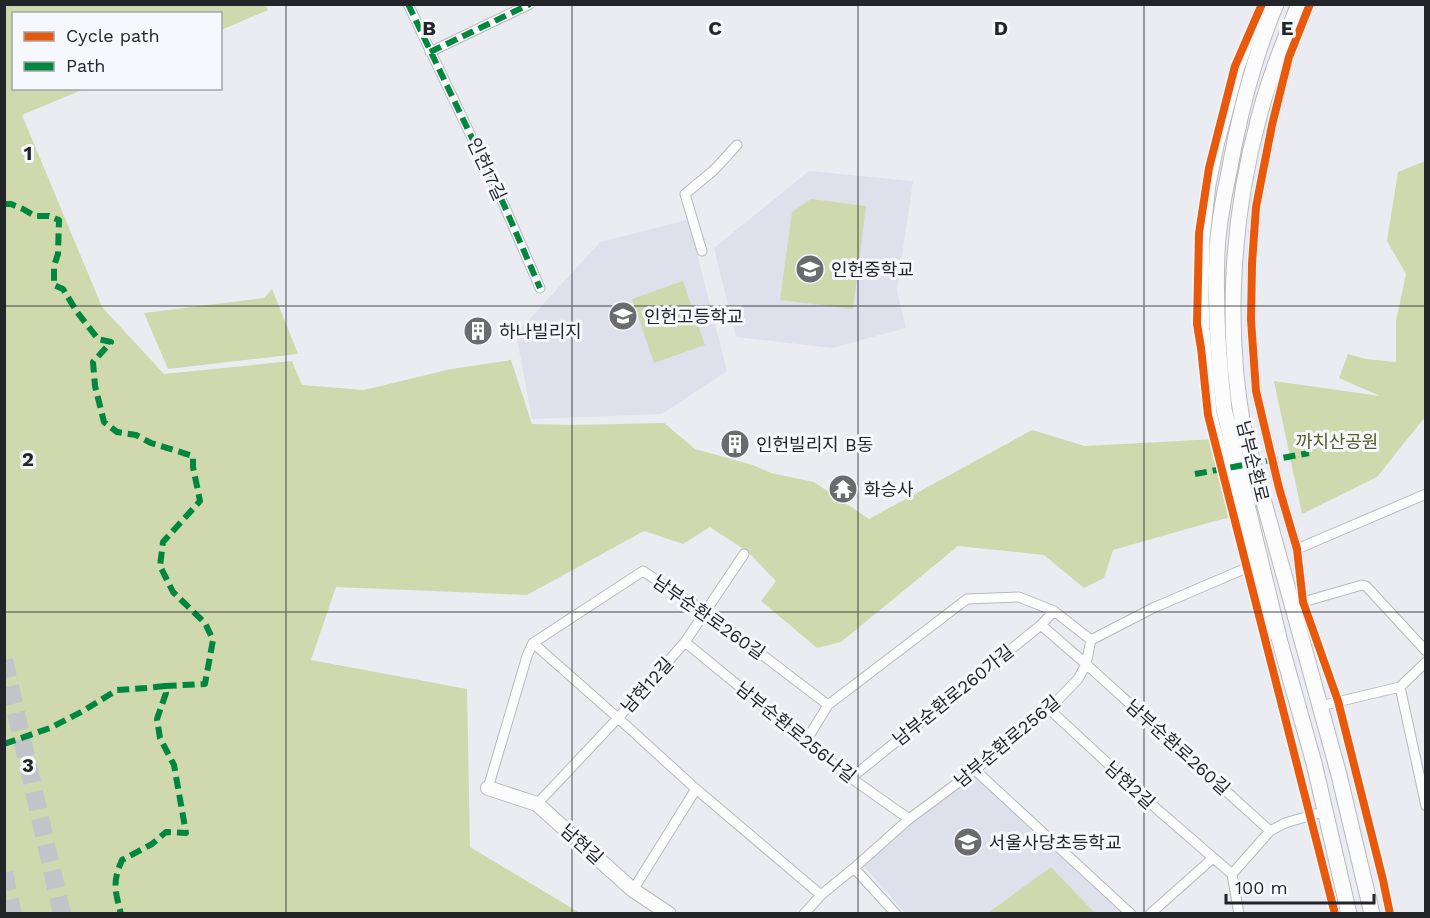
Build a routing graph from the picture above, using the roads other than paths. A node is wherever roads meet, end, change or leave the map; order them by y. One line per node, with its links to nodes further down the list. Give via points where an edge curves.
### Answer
1 (408, 4): 7 (street, 인헌17길)
2 (530, 4): 7 (street)
3 (1268, 4): 14 (street, via 1253,31 1228,109 1211,186 1204,259 1212,413)
4 (1276, 4): 22 (main road, 남부순환로, via 1258,50 1227,179 1217,252 1217,313 1224,409)
5 (1299, 4): 19 (main road, 남부순환로, via 1258,117 1241,203 1233,311 1243,426)
6 (1310, 4): 12 (street, via 1289,57 1272,124 1256,207 1252,264 1256,391)
7 (430, 52): 10 (street, 인헌17길)
8 (737, 145): 9 (street, via 714,171 685,194)
9 (702, 251)
10 (540, 288)
11 (1425, 494): 12 (street)
12 (1297, 549): 15 (street)
13 (744, 554): 16 (street, 남현12길)
14 (1251, 566): 20 (street, via 1153,608); 22 (street, via 1264,625)
15 (1303, 602): 19 (street); 24 (street, via 1366,586)
16 (705, 611): 21 (street, 남현12길); 23 (street, 남부순환로260길, via 643,571); 28 (street, 남부순환로260길)
17 (1054, 611): 18 (street, 남부순환로260가길); 20 (street); 28 (street, via 1020,597 967,599)
18 (1041, 626): 26 (street, 남부순환로260길); 36 (street, 남부순환로260가길)
19 (1298, 629): 29 (main road, 남부순환로)
20 (1091, 640): 26 (street, 남부순환로256길)
21 (685, 642): 31 (street, 남현12길); 32 (street, 남부순환로256나길)
22 (1280, 642): 33 (main road, 남부순환로)
23 (533, 643): 31 (street); 37 (street)
24 (1425, 651)
25 (1425, 662): 27 (street)
26 (1086, 664): 30 (street, 남부순환로256길, via 1078,679); 44 (street, 남부순환로260길)
27 (1400, 687): 29 (street); 40 (street)
28 (828, 705): 32 (street)
29 (1320, 706): 34 (main road, 남부순환로)
30 (1049, 709): 35 (street, 남부순환로256길); 45 (street, 남현2길)
31 (618, 718): 38 (street); 39 (street, 남현12길)
32 (806, 741): 36 (street, 남부순환로256나길)
33 (1314, 763): 34 (main road, via 1330,775); 41 (main road, 남부순환로)
34 (1336, 764): 43 (main road, 남부순환로)
35 (975, 770): 42 (street, 남부순환로256길); 53 (street)
36 (851, 778): 42 (street, 남부순환로256나길)
37 (489, 788): 39 (street, 남현길)
38 (696, 789): 48 (street); 49 (street)
39 (537, 804): 48 (street, 남현길)
40 (1425, 807)
41 (1327, 815): 43 (main road, via 1339,810); 44 (street, via 1285,823); 56 (main road, 남부순환로)
42 (909, 819): 46 (street, 남부순환로256길)
43 (1352, 826): 57 (main road, 남부순환로)
44 (1270, 831): 47 (street)
45 (1213, 858): 47 (street, 남현2길); 54 (street)
46 (854, 868): 49 (street, 남부순환로256길); 52 (street)
47 (1232, 874): 55 (street)
48 (633, 890): 50 (street, 남현길)
49 (821, 895): 51 (street, 남부순환로256길)
50 (669, 914)
51 (804, 914)
52 (896, 914)
53 (1131, 914)
54 (1150, 914)
55 (1239, 914)
56 (1349, 914)
57 (1372, 914)

